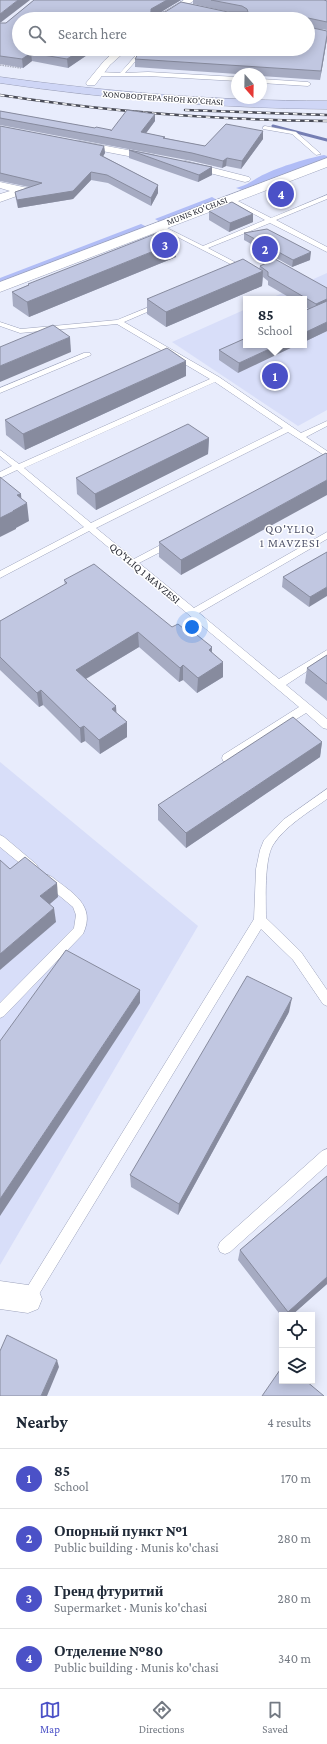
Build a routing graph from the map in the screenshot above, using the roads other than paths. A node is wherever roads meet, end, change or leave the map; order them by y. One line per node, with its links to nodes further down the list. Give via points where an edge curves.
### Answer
1 (191, 0): 2 (street)
2 (179, 6): 3 (street); 4 (street)
3 (194, 10)
4 (169, 12)
5 (115, 56): 8 (street)
6 (137, 56): 9 (lane)
7 (0, 71): 13 (highway, XONOBODTEPA SHOH KO'CHASI)
8 (99, 74): 9 (lane); 13 (street)
9 (121, 75): 10 (lane)
10 (231, 79)
11 (0, 80): 18 (highway, XONOBODTEPA SHOH KO'CHASI, via 152,98 247,104)
12 (267, 81): 14 (lane)
13 (91, 83): 15 (highway, XONOBODTEPA SHOH KO'CHASI)
14 (308, 84)
15 (231, 94)
16 (267, 95): 17 (highway)
17 (327, 96)
18 (327, 105)
19 (265, 128): 21 (lane, via 294,134)
20 (69, 142): 23 (street)
21 (324, 156): 22 (street); 28 (street, MUNIS KO'CHASI)
22 (302, 158)
23 (161, 159)
24 (176, 162): 26 (street)
25 (259, 173): 26 (street, MUNIS KO'CHASI)
26 (245, 179): 28 (street, MUNIS KO'CHASI)
27 (0, 185): 30 (street, via 24,190)
28 (229, 194): 31 (street, MUNIS KO'CHASI); 32 (lane); 33 (street, MUNIS KO'CHASI)
29 (327, 197): 32 (lane)
30 (0, 198)
31 (145, 219): 33 (street); 40 (street, MUNIS KO'CHASI)
32 (270, 220): 35 (lane); 36 (lane)
33 (159, 226): 36 (lane); 42 (street, MUNIS KO'CHASI)
34 (327, 242): 35 (lane)
35 (315, 244): 37 (lane)
36 (203, 248): 38 (lane)
37 (327, 250)
38 (245, 269): 39 (lane); 41 (lane)
39 (238, 272)
40 (0, 274)
41 (251, 274)
42 (0, 287)
43 (167, 301): 44 (lane)
44 (118, 322): 46 (lane, via 20,331); 49 (lane)
45 (0, 324): 46 (lane)
46 (12, 328): 47 (lane)
47 (0, 333)
48 (87, 355): 50 (lane)
49 (216, 378): 52 (lane); 56 (lane)
50 (0, 391)
51 (327, 423): 53 (lane)
52 (288, 429): 53 (lane); 58 (lane)
53 (300, 437): 55 (lane)
54 (0, 452): 56 (lane, QO'YLIQ 1 MAVZESI)
55 (325, 458)
56 (18, 467): 57 (lane); 58 (lane, QO'YLIQ 1 MAVZESI)
57 (0, 475)
58 (90, 527): 61 (lane, QO'YLIQ 1 MAVZESI); 62 (lane)
59 (327, 535): 63 (lane)
60 (181, 537): 61 (lane)
61 (133, 563): 63 (lane, QO'YLIQ 1 MAVZESI)
62 (0, 575)
63 (193, 614): 65 (lane, QO'YLIQ 1 MAVZESI)
64 (327, 653): 65 (lane)
65 (278, 685): 66 (lane, QO'YLIQ 1 MAVZESI)
66 (306, 708): 67 (lane, QO'YLIQ 1 MAVZESI); 68 (lane)
67 (327, 725)
68 (227, 758)
69 (327, 793): 71 (lane, via 285,825 267,844 262,868)
70 (0, 840): 73 (lane, via 77,904 82,915 79,930)
71 (260, 920): 72 (lane, via 297,956); 77 (lane)
72 (327, 1000)
73 (0, 1012)
74 (327, 1156): 75 (lane)
75 (225, 1247)
76 (0, 1295): 77 (street)
77 (28, 1299)

